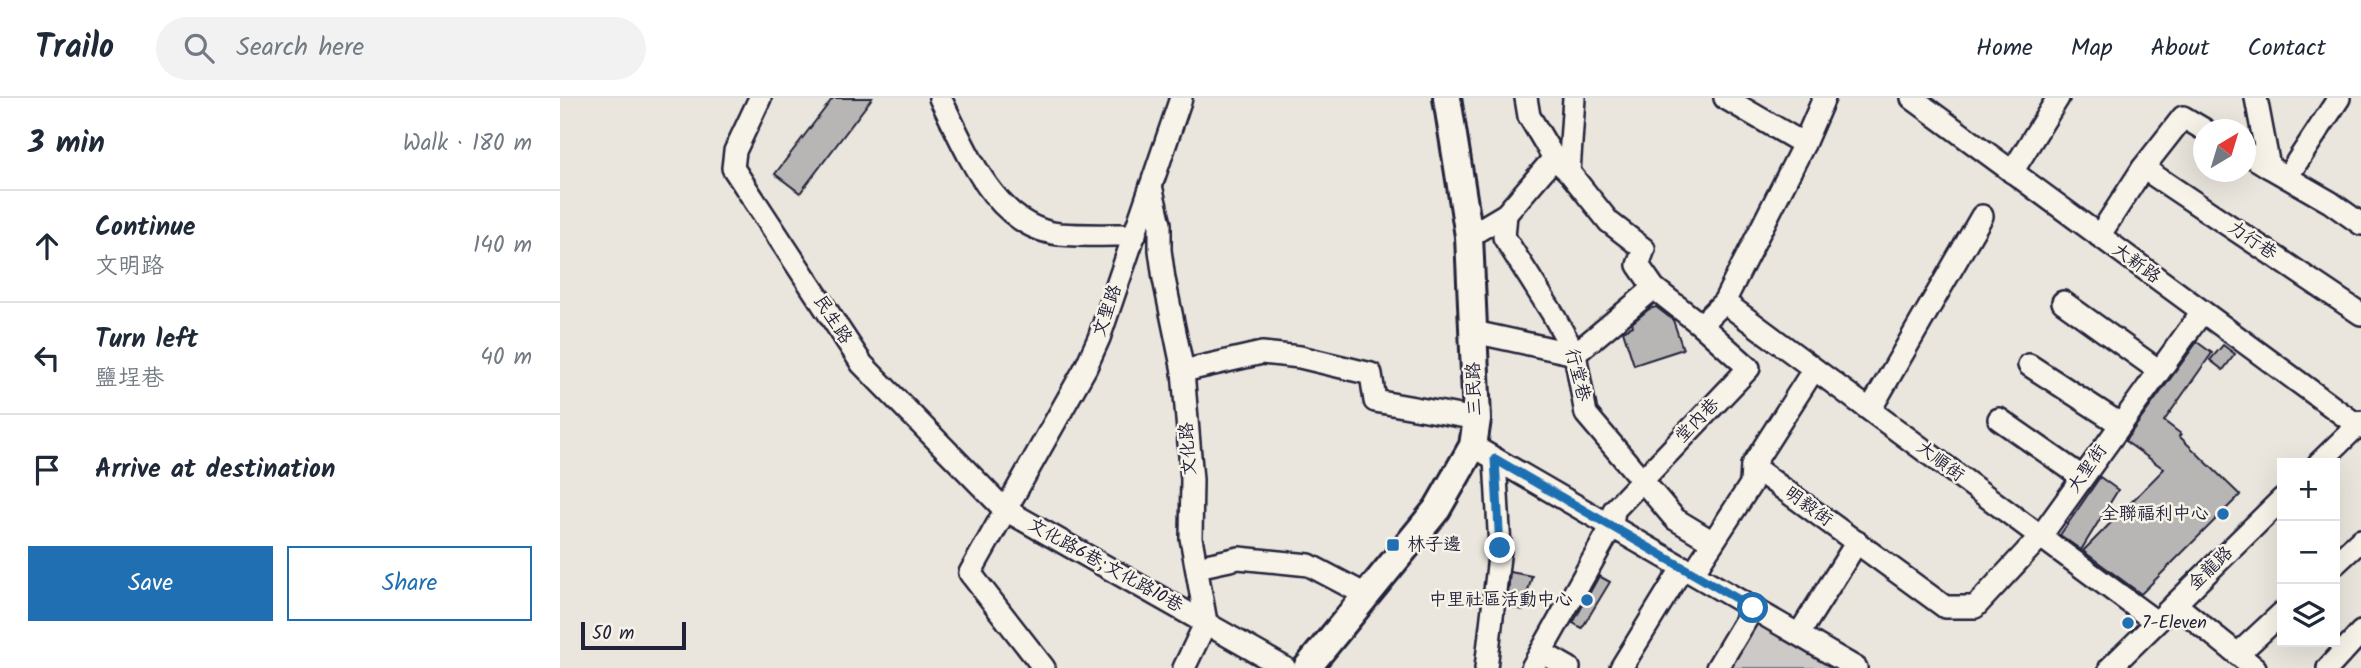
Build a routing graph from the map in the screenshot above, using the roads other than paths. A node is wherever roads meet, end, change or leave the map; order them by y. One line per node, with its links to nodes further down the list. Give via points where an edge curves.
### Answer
1 (760, 98): 51 (street, 民生路, via 735,151 733,168 862,364)
2 (940, 98): 24 (street, via 979,178 1022,222 1057,234)
3 (1181, 98): 20 (street, 文聖路)
4 (1447, 98): 25 (main road, 三民路)
5 (1526, 98): 16 (street, via 1529,117)
6 (1574, 98): 16 (street)
7 (1725, 98): 14 (street)
8 (1824, 98): 14 (street)
9 (1912, 98): 18 (street, 大新路)
10 (2058, 98): 18 (street)
11 (2256, 98): 19 (street)
12 (2339, 98): 19 (street)
13 (2193, 123): 17 (street, via 2183,117)
14 (1804, 144): 28 (street)
15 (2256, 159): 19 (street)
16 (1561, 165): 21 (street); 27 (street, via 1609,222 1644,249 1638,265)
17 (2143, 167): 26 (street); 31 (street, 力行巷)
18 (2012, 172): 26 (street, 大新路)
19 (2278, 172): 23 (street)
20 (1151, 187): 24 (street, 文聖路); 38 (street, 文化路)
21 (1506, 214): 25 (street); 34 (street, 行堂巷, via 1504,237)
22 (1982, 216): 39 (street)
23 (2361, 224)
24 (1135, 235): 51 (street, 文聖路, via 1086,367)
25 (1469, 236): 33 (main road, 三民路)
26 (2098, 236): 30 (street, 大新路)
27 (1654, 288): 32 (street); 34 (street)
28 (1724, 302): 32 (street); 36 (street, 大順街)
29 (2063, 302): 37 (street)
30 (2202, 312): 37 (street, 大聖街); 43 (street, 大新路)
31 (2361, 314)
32 (1701, 325): 49 (street, 堂內巷, via 1749,368)
33 (1474, 332): 34 (street); 40 (main road, 三民路)
34 (1575, 354): 49 (street, 行堂巷, via 1586,414)
35 (2029, 365): 42 (street)
36 (1814, 369): 39 (street, 大順街); 47 (street)
37 (2158, 370): 42 (street, 大聖街)
38 (1183, 371): 40 (street, via 1262,353 1300,357 1371,374 1375,401); 58 (street, 文化路, via 1192,480 1191,538)
39 (1870, 410): 53 (street, 大順街)
40 (1477, 419): 44 (main road, 三民路)
41 (1999, 419): 48 (street)
42 (2120, 424): 48 (street, 大聖街)
43 (2360, 425): 45 (street)
44 (1473, 446): 46 (street); 60 (main road, 三民路, via 1437,509)
45 (2324, 458)
46 (1495, 459): 52 (street); 77 (street, via 1500,548)
47 (1752, 466): 55 (street, via 1751,484); 56 (street, 明毅街)
48 (2082, 477): 53 (street, 大聖街)
49 (1642, 479): 52 (street, 堂內巷, via 1614,510); 55 (street, 行堂巷, via 1675,519)
50 (2277, 504): 61 (street, 金龍路)
51 (1004, 509): 65 (street, 文化路6巷;文化路10巷); 73 (street, 文聖路, via 970,573)
52 (1612, 526): 59 (street); 71 (street, 堂內巷)
53 (2040, 537): 62 (street, 大聖街, via 1975,607); 66 (street, 大順街)
54 (2361, 540): 57 (street)
55 (1713, 542): 59 (street)
56 (1857, 542): 62 (street, 明毅街, via 1945,607); 68 (street)
57 (2340, 559)
58 (1197, 567): 60 (street, via 1239,558 1309,565); 65 (street, 文化路)
59 (1688, 570): 63 (street); 79 (street)
60 (1366, 595): 76 (main road, 三民路)
61 (2175, 604): 66 (street, 金龍路); 69 (street)
62 (1959, 607)
63 (1753, 608): 68 (street); 72 (street)
64 (2277, 618): 69 (street)
65 (1206, 622): 74 (street); 75 (street)
66 (2156, 622): 81 (street, 金龍路)
67 (2361, 632): 70 (street)
68 (1798, 635): 80 (street)
69 (2238, 654): 82 (street)
70 (2353, 655): 83 (street)
71 (1536, 660): 78 (street)
72 (1722, 666)
73 (1044, 668)
74 (1184, 668)
75 (1285, 668)
76 (1307, 668)
77 (1486, 668)
78 (1569, 668)
79 (1621, 668)
80 (1856, 668)
81 (2110, 668)
82 (2255, 668)
83 (2328, 668)

